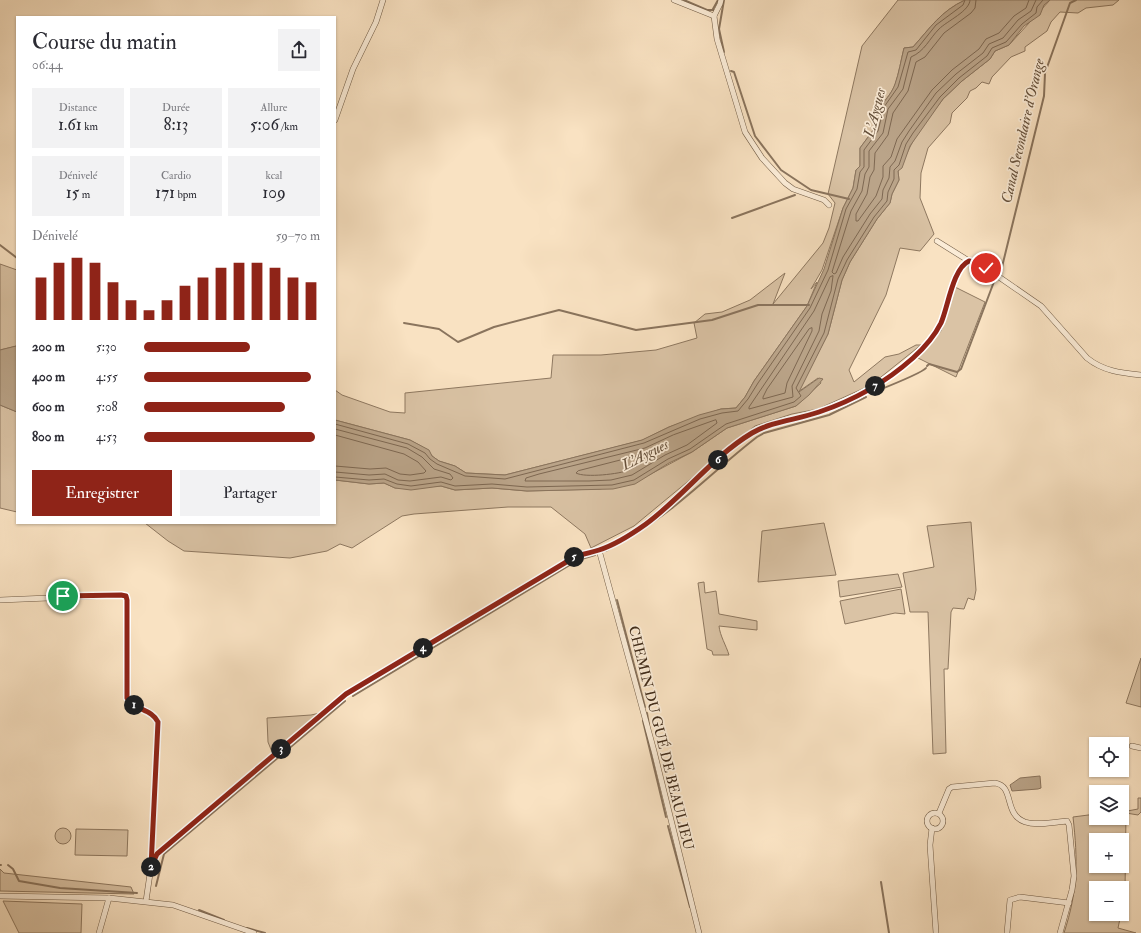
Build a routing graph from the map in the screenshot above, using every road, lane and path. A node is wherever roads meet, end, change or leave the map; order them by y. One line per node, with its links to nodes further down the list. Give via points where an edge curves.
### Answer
1 (383, 0): 5 (street, via 376,22 353,69)
2 (674, 0): 4 (street)
3 (721, 0): 4 (street)
4 (714, 16): 6 (street, via 733,98 751,144 785,183 793,189 824,200)
5 (336, 117)
6 (829, 206)
7 (937, 241): 8 (street)
8 (969, 261): 9 (street, via 986,268 1041,306 1096,365 1117,373); 10 (street, via 962,266 956,276 941,323 933,337 898,371 869,389 819,412 772,424 750,434 646,524)
9 (1141, 375)
10 (600, 550): 16 (street, via 573,558 346,694 157,854); 23 (street, CHEMIN DU GUÉ DE BEAULIEU)
11 (0, 600): 16 (street, via 126,596 127,698 130,704 152,714 158,722)
12 (1132, 746): 13 (street)
13 (1141, 748)
14 (939, 813): 15 (street, via 934,812 929,816 928,824); 15 (street, via 944,819 943,824 939,828); 20 (street, via 952,787 995,783 1004,787 1011,808 1020,819 1032,823 1066,821 1069,825 1074,876)
15 (932, 828): 24 (street, via 930,844)
16 (151, 867): 19 (street)
17 (2, 896): 18 (street)
18 (109, 898): 19 (street); 21 (street)
19 (146, 902): 22 (street, via 173,905)
20 (1069, 903): 25 (street, via 1020,897 1010,900); 26 (street)
21 (99, 933)
22 (254, 933)
23 (699, 933)
24 (936, 933)
25 (1007, 933)
26 (1060, 933)

